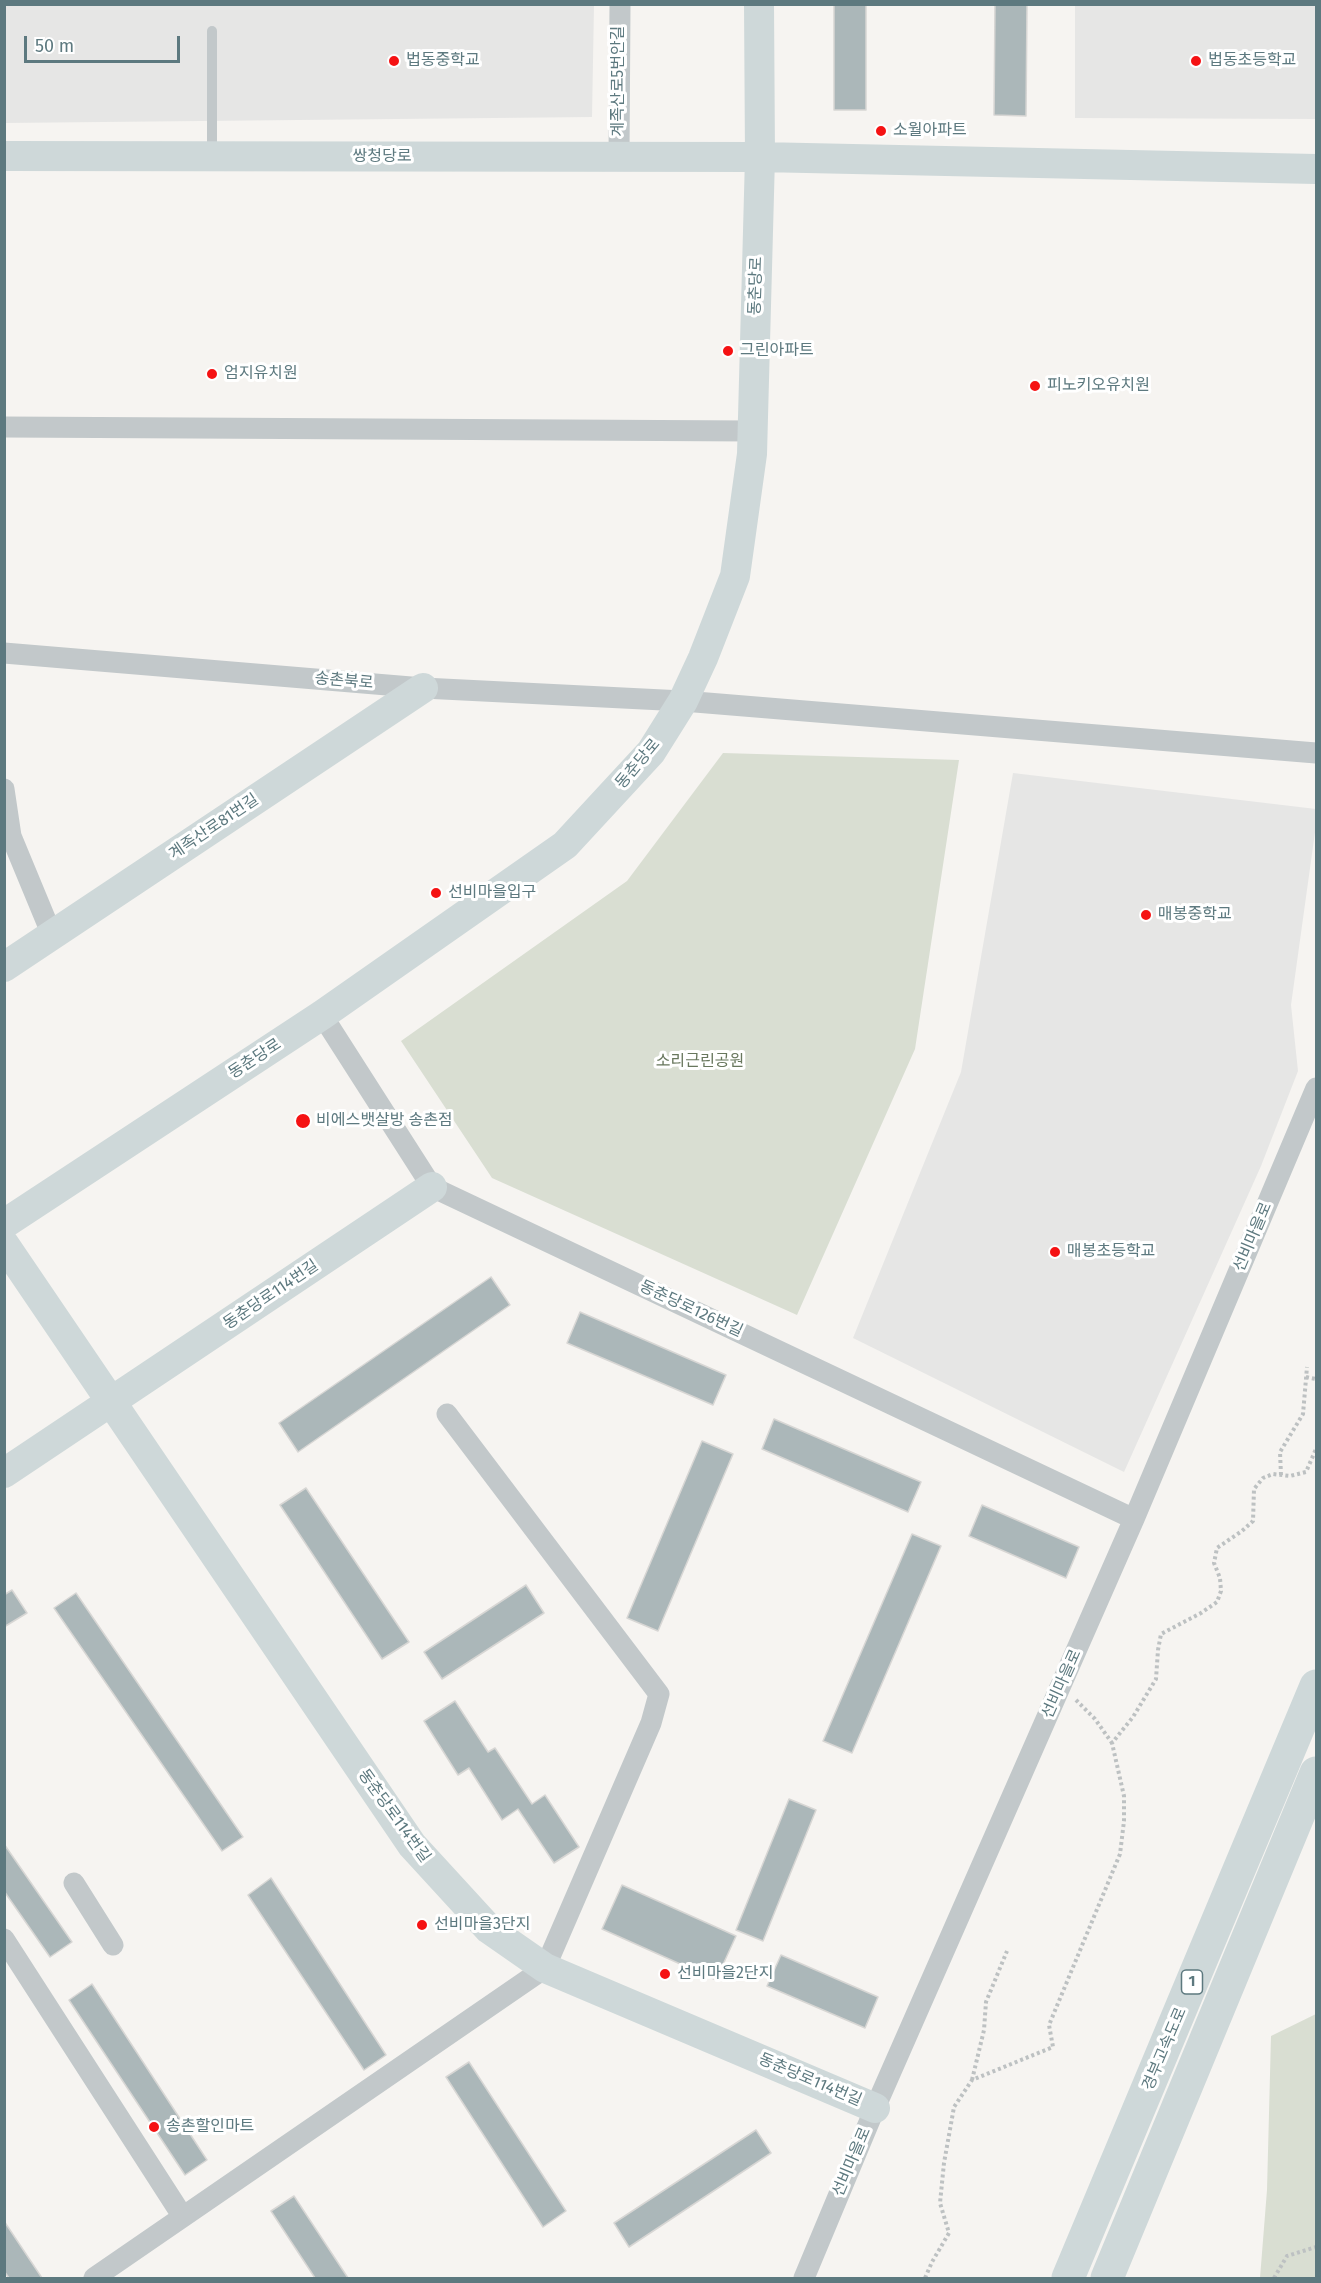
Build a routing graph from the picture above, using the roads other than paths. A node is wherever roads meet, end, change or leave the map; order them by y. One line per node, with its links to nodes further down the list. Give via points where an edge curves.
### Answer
1 (620, 4): 6 (street, 계족산로5번안길)
2 (759, 4): 7 (main road, 동춘당로)
3 (212, 31): 5 (lane)
4 (4, 156): 5 (main road, 쌍청당로)
5 (212, 157): 6 (main road, 쌍청당로)
6 (619, 157): 7 (main road, 쌍청당로)
7 (760, 157): 8 (main road, 쌍청당로); 10 (main road, 동춘당로)
8 (1317, 169)
9 (4, 427): 10 (street)
10 (752, 431): 13 (main road, 동춘당로, via 735,576)
11 (4, 653): 12 (street, 송촌북로)
12 (423, 687): 13 (street, 송촌북로); 16 (main road, 계족산로81번길)
13 (683, 701): 14 (street, 송촌북로); 18 (main road, 동춘당로, via 651,752 565,845)
14 (1317, 753)
15 (4, 789): 16 (street, via 11,836)
16 (52, 935): 17 (main road, 계족산로81번길)
17 (4, 967)
18 (322, 1015): 20 (street); 21 (main road, 동춘당로)
19 (1317, 1088): 26 (street, 선비마을로)
20 (432, 1187): 23 (main road, 동춘당로114번길); 26 (street, 동춘당로126번길)
21 (4, 1224)
22 (4, 1244): 23 (main road, 동춘당로114번길)
23 (110, 1402): 25 (main road); 32 (main road, 동춘당로114번길, via 412,1845 489,1929)
24 (447, 1414): 32 (street, via 659,1694 651,1723)
25 (4, 1473)
26 (1134, 1519): 33 (street, 선비마을로)
27 (1317, 1686): 37 (highway, 경부고속도로 / 1)
28 (1317, 1773): 38 (highway, 경부고속도로 / 1)
29 (74, 1883): 31 (street)
30 (4, 1939): 34 (street)
31 (112, 1945)
32 (545, 1968): 33 (main road, 동춘당로114번길); 34 (street)
33 (875, 2108): 36 (street, 선비마을로)
34 (183, 2217): 35 (street)
35 (94, 2278)
36 (804, 2278)
37 (1068, 2278)
38 (1107, 2278)

